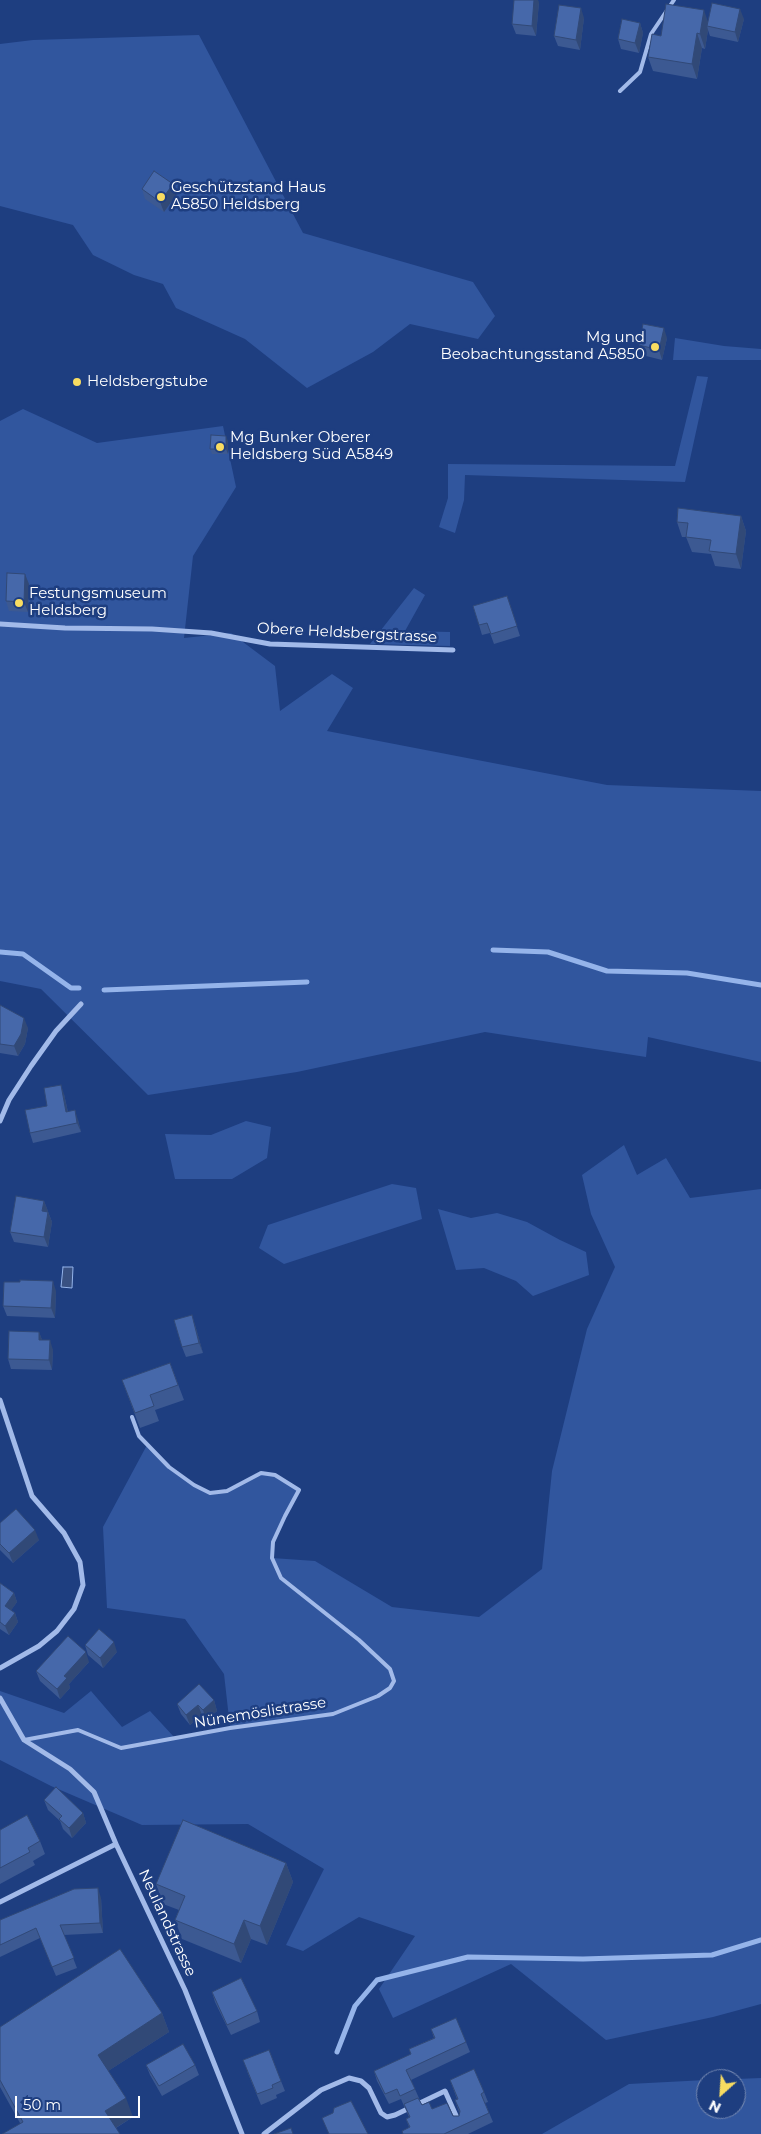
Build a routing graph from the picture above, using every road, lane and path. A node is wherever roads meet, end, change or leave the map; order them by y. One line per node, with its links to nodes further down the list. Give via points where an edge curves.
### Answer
1 (674, 0): 2 (lane, via 651,34 640,72)
2 (620, 91)
3 (0, 624): 4 (street, Obere Heldsbergstrasse, via 152,628 270,644)
4 (453, 650)
5 (81, 1004): 6 (street, via 40,1054 9,1100)
6 (0, 1121)
7 (0, 1400): 9 (street, via 32,1496 64,1533 80,1562 83,1585 74,1609 57,1631 39,1646)
8 (132, 1417): 11 (lane, Nünemöslistrasse, via 139,1436 170,1467 210,1493 227,1492 260,1473 275,1475 299,1490 273,1542 272,1558 281,1578 359,1640 390,1670 394,1681 378,1696 333,1714 121,1748 78,1730)
9 (0, 1668)
10 (0, 1698): 11 (street)
11 (24, 1740): 12 (street, Neulandstrasse, via 70,1769 94,1792)
12 (116, 1844): 13 (street); 15 (street, Neulandstrasse, via 185,1990)
13 (0, 1902)
14 (459, 2122): 16 (street, via 445,2090 387,2117 381,2113 369,2088 361,2081 349,2078 321,2090)
15 (242, 2134)
16 (264, 2134)

